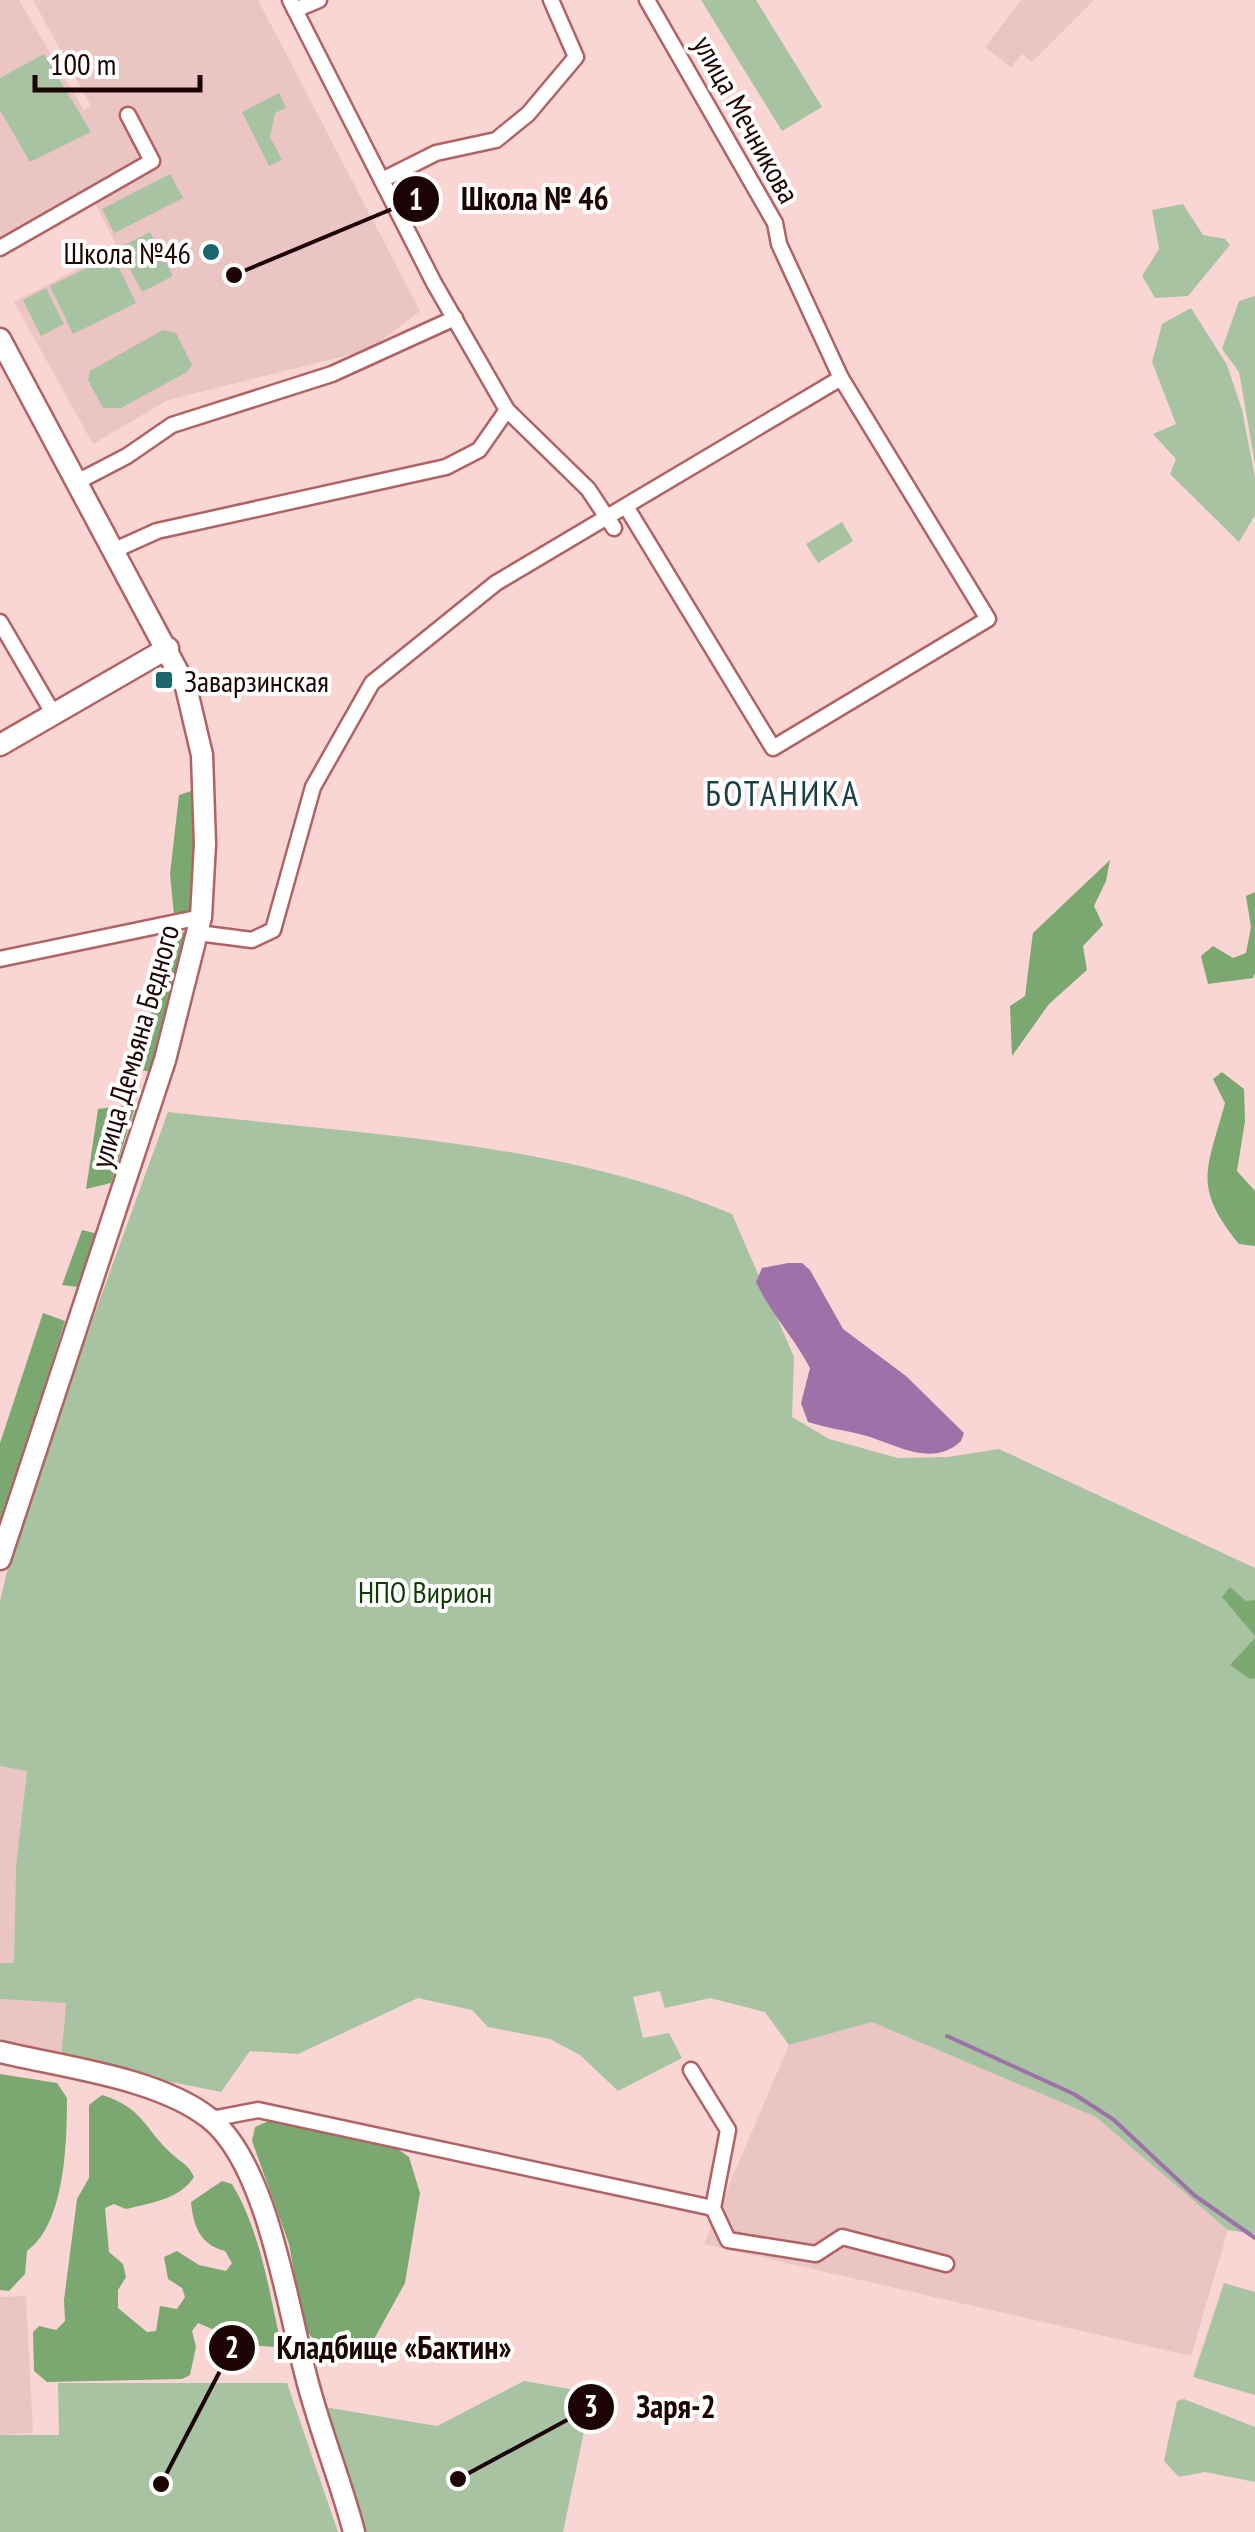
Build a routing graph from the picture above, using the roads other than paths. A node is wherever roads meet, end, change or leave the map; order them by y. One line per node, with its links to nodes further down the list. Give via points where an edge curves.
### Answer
1 (319, 0): 4 (street)
2 (551, 0): 6 (street, via 576,58 528,114 496,140 436,153)
3 (647, 0): 10 (street, улица Мечникова, via 775,224 778,244)
4 (293, 5): 6 (street)
5 (128, 116): 7 (street, via 152,161)
6 (382, 180): 8 (street)
7 (0, 248)
8 (455, 318): 11 (street); 12 (street, via 332,374 172,425)
9 (0, 339): 12 (street, улица Демьяна Бедного)
10 (841, 378): 13 (street); 13 (street, улица Мечникова, via 988,619 774,748)
11 (507, 410): 14 (street, via 588,488); 15 (street, via 479,450 446,467 157,531)
12 (77, 482): 15 (street, улица Демьяна Бедного)
13 (627, 508): 14 (street)
14 (611, 524): 20 (street, via 496,582 372,683 313,787 273,930 252,940)
15 (115, 550): 17 (street, улица Демьяна Бедного)
16 (0, 622): 18 (street)
17 (168, 648): 18 (street); 20 (street, улица Демьяна Бедного, via 194,709 202,755)
18 (53, 713): 19 (street)
19 (0, 745)
20 (199, 925): 21 (street); 22 (street, улица Демьяна Бедного, via 133,1166)
21 (0, 959)
22 (0, 1559)
23 (0, 2052): 25 (street, via 164,2093)
24 (691, 2070): 26 (street, via 728,2130)
25 (211, 2120): 26 (street, via 258,2110); 28 (street, via 243,2162 278,2252 305,2374)
26 (712, 2208): 27 (street, via 728,2240 816,2254 842,2237)
27 (946, 2264)
28 (354, 2532)

